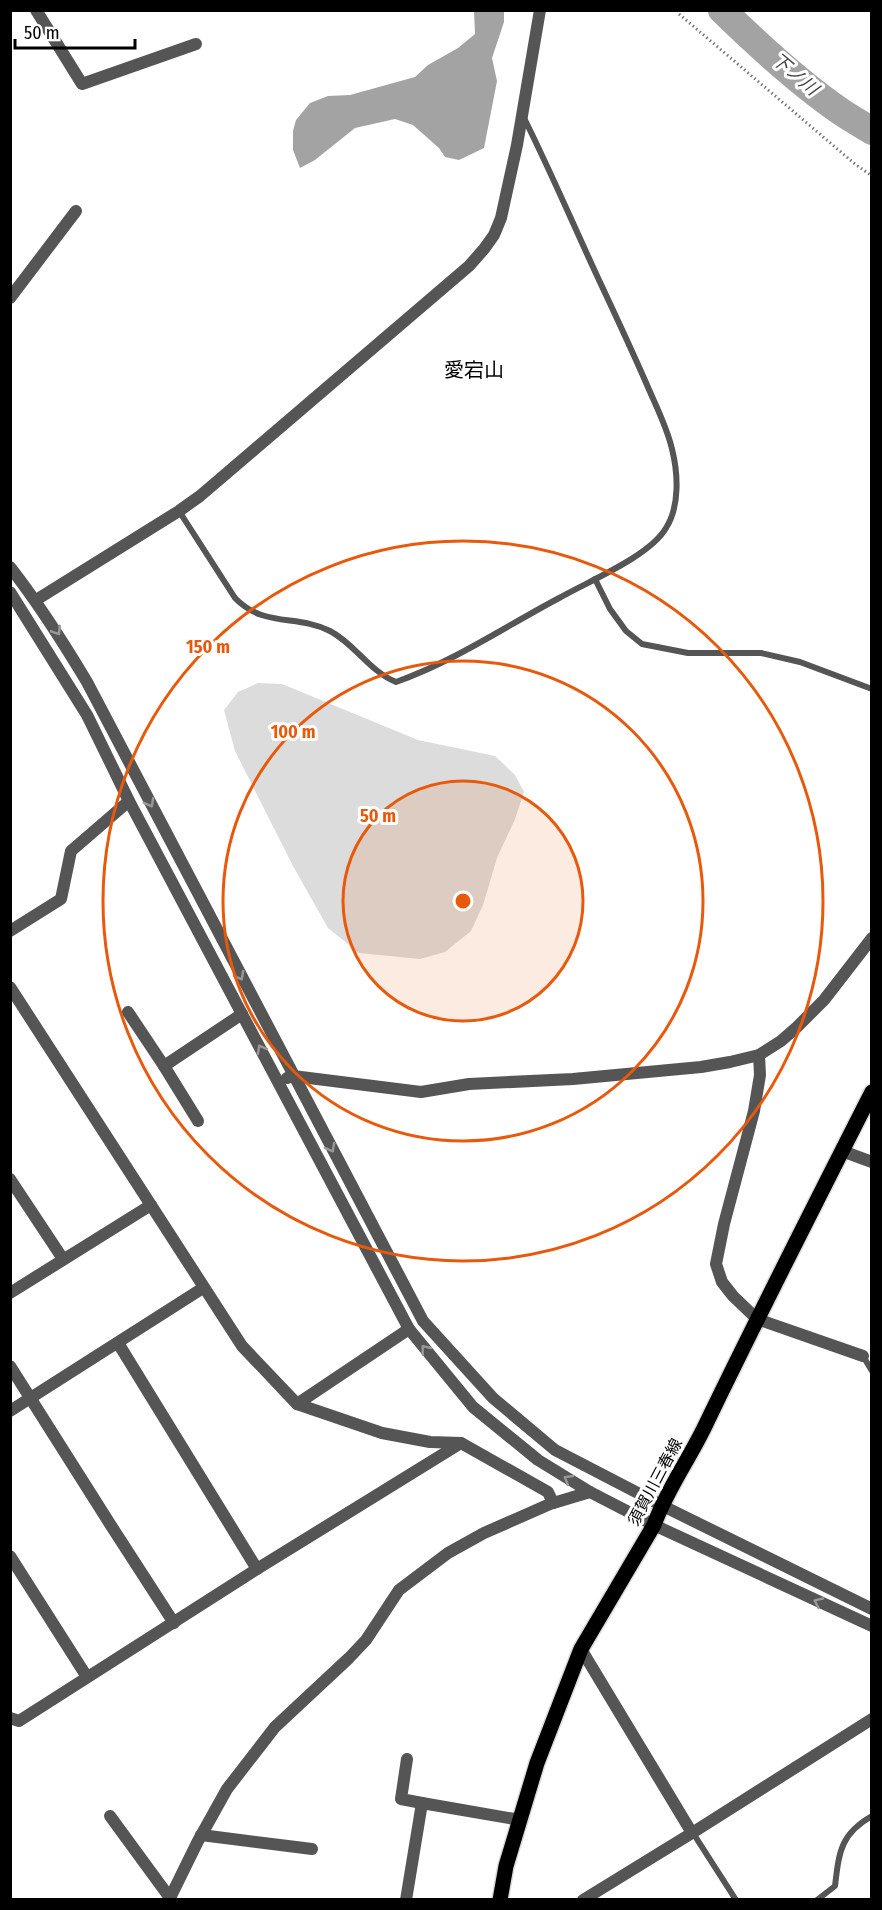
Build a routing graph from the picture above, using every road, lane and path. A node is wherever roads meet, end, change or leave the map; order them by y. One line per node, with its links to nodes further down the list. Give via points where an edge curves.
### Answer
1 (36, 10): 4 (street, via 82,84)
2 (540, 10): 5 (street)
3 (677, 10): 6 (path)
4 (196, 44)
5 (522, 115): 9 (street, via 501,218 484,249 469,266); 11 (lane, via 624,334 673,452 676,493 666,529 650,546)
6 (872, 176)
7 (76, 211): 8 (street)
8 (13, 288)
9 (179, 511): 11 (lane, via 243,607 262,616 321,627 385,678 396,682 433,668); 13 (street)
10 (10, 567): 13 (street)
11 (595, 579): 14 (lane, via 610,609 626,631 642,644 688,653 761,653 800,662)
12 (10, 592): 15 (street, via 87,715)
13 (36, 600): 23 (street, one-way to 23, via 87,682)
14 (872, 689)
15 (129, 801): 16 (street, via 71,851 61,899); 20 (street)
16 (10, 931)
17 (872, 938): 21 (street, via 824,1000 781,1041)
18 (10, 987): 30 (street)
19 (128, 1012): 22 (street)
20 (242, 1014): 22 (street); 24 (street, one-way to 20)
21 (759, 1055): 23 (street, via 700,1067 469,1084 421,1092); 34 (street, via 754,1111 716,1264 722,1282)
22 (164, 1066): 26 (street)
23 (293, 1076): 24 (street); 46 (street, one-way to 46, via 423,1321 493,1398 555,1449)
24 (277, 1080): 35 (street)
25 (872, 1092): 27 (main road, 須賀川三春線)
26 (198, 1121)
27 (842, 1151): 28 (street); 34 (main road, 須賀川三春線)
28 (872, 1162)
29 (10, 1179): 31 (street)
30 (151, 1205): 31 (street); 32 (street)
31 (63, 1259): 33 (street)
32 (203, 1288): 36 (street); 41 (street, via 242,1346)
33 (10, 1293)
34 (757, 1318): 37 (street); 46 (main road, 須賀川三春線, via 704,1428)
35 (409, 1329): 41 (street); 44 (street, one-way to 35, via 538,1460 473,1407)
36 (118, 1343): 40 (street); 49 (street)
37 (863, 1356): 39 (lane)
38 (10, 1366): 40 (street)
39 (872, 1371)
40 (30, 1398): 42 (street); 51 (street)
41 (297, 1404): 43 (street, via 382,1433)
42 (10, 1411)
43 (461, 1443): 45 (street, via 548,1492); 49 (street)
44 (590, 1492): 45 (street); 47 (street)
45 (554, 1503): 63 (street, via 457,1548 399,1590 366,1640 275,1727 227,1789)
46 (661, 1505): 47 (main road, 須賀川三春線); 50 (street)
47 (654, 1525): 52 (street, one-way to 47); 53 (main road, 須賀川三春線)
48 (10, 1556): 54 (street)
49 (257, 1569): 51 (street)
50 (872, 1609)
51 (174, 1623): 54 (street)
52 (872, 1626)
53 (581, 1649): 61 (main road, 須賀川三春線, via 537,1763); 62 (street)
54 (87, 1677): 55 (street, via 19,1721)
55 (10, 1718)
56 (872, 1719): 62 (street)
57 (407, 1759): 58 (street, via 400,1799)
58 (422, 1803): 61 (street); 66 (street)
59 (110, 1816): 65 (street)
60 (872, 1816): 70 (lane, via 856,1825 839,1852 836,1886)
61 (520, 1820): 67 (main road, 須賀川三春線)
62 (692, 1833): 68 (street); 69 (lane)
63 (201, 1835): 64 (street); 65 (street)
64 (312, 1849)
65 (169, 1899)
66 (406, 1899)
67 (500, 1899)
68 (583, 1899)
69 (736, 1899)
70 (818, 1899)

